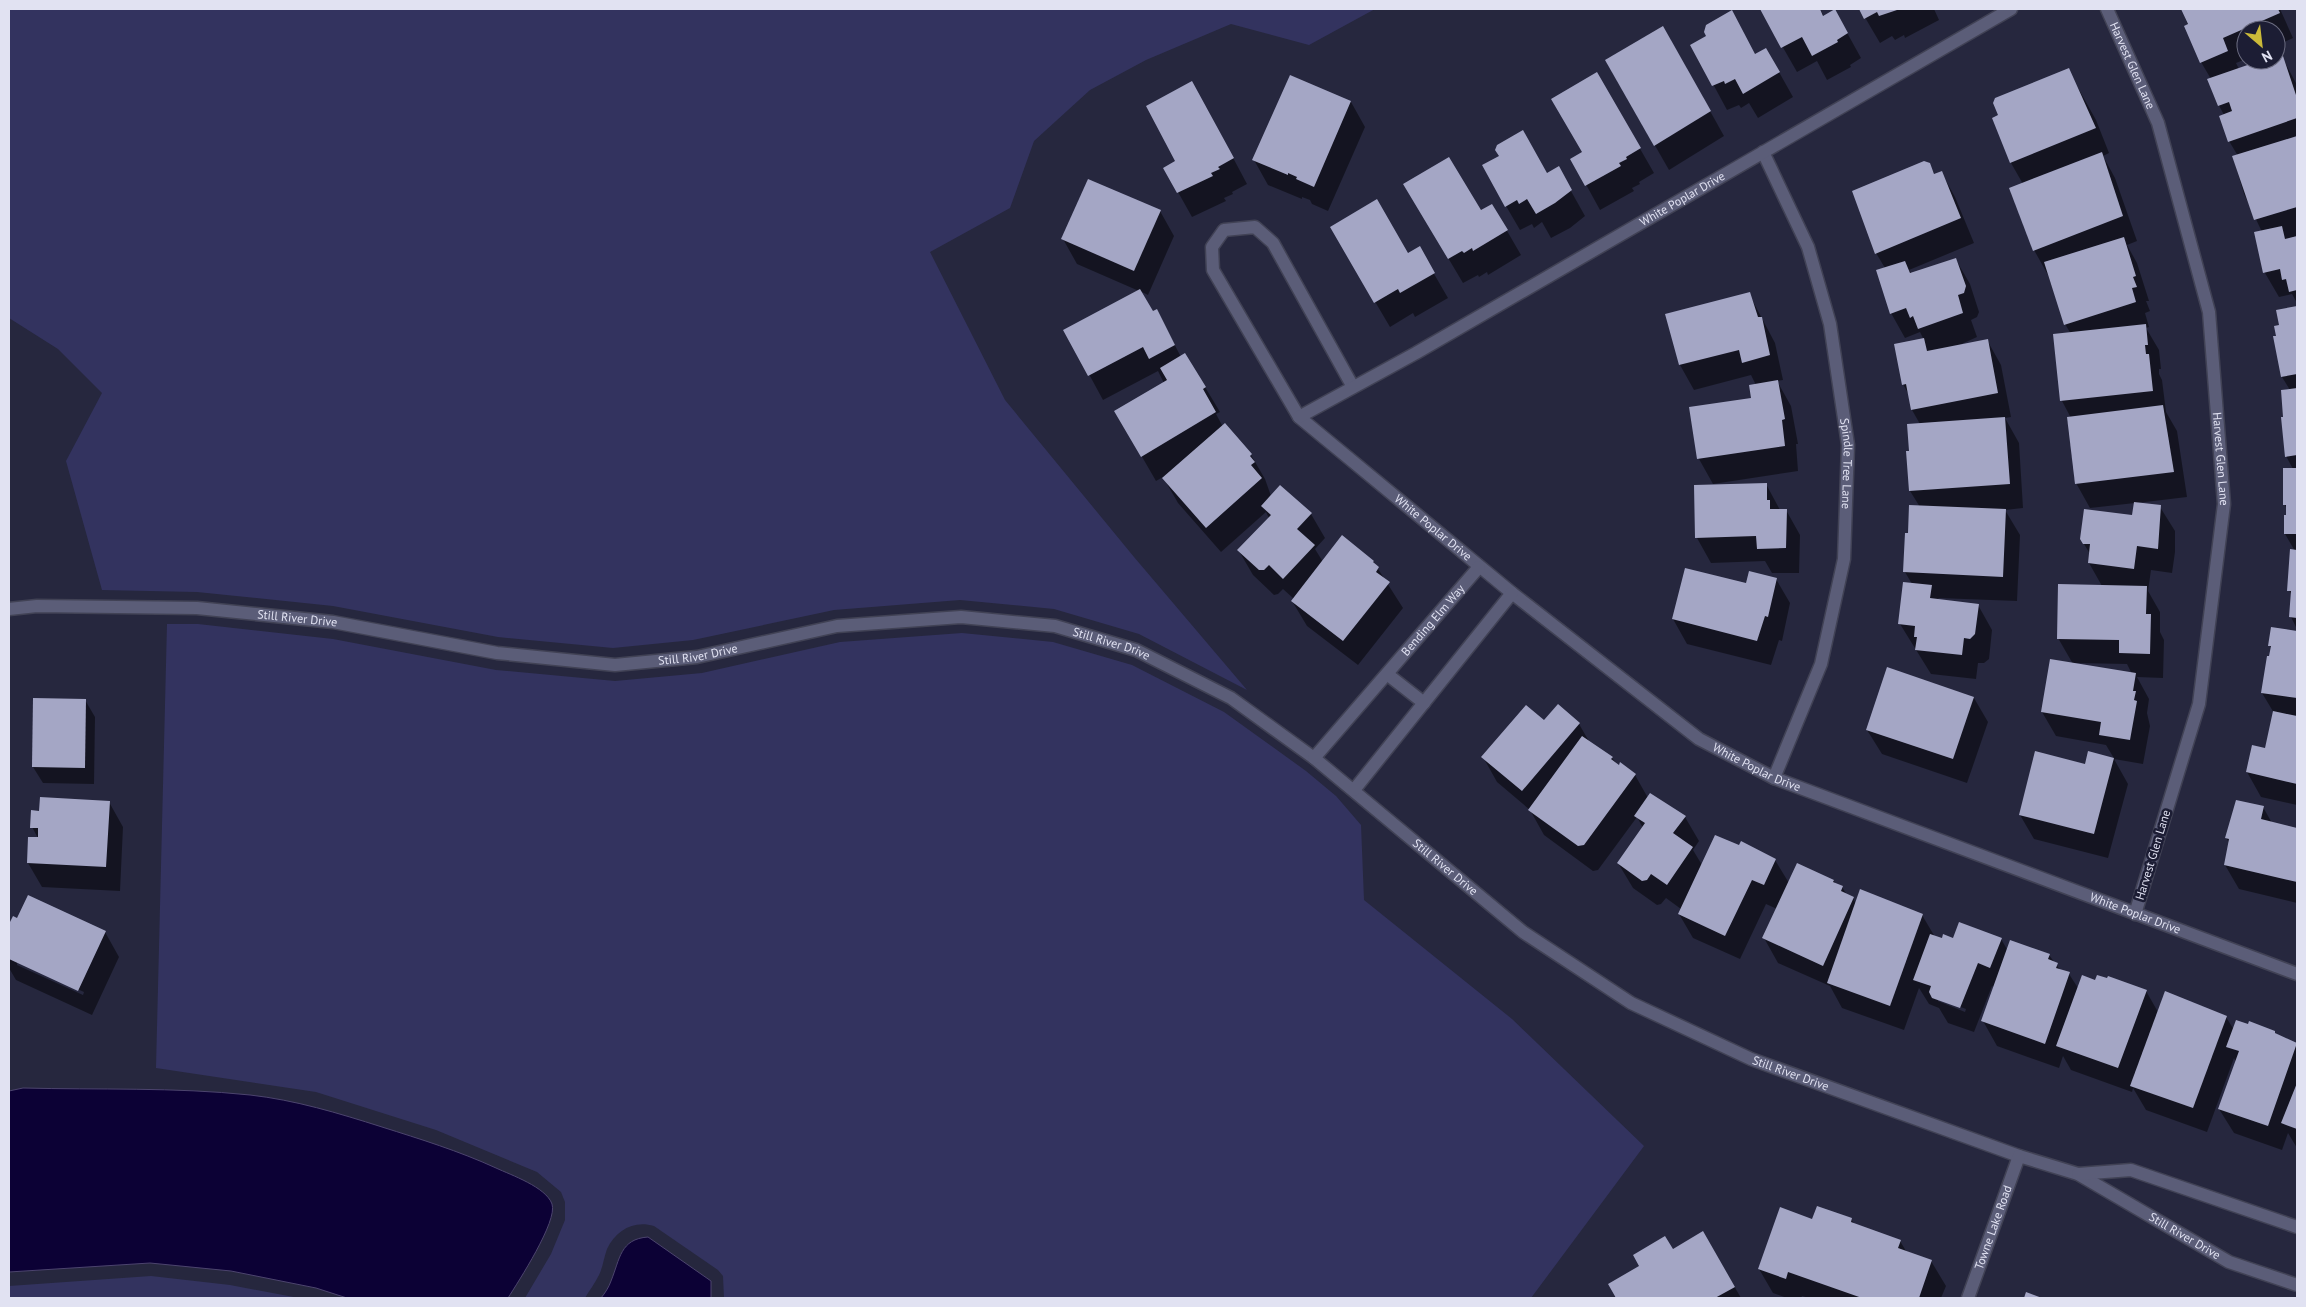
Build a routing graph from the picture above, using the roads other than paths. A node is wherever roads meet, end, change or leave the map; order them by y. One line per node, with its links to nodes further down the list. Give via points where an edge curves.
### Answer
1 (2012, 9): 3 (street, White Poplar Drive)
2 (2107, 9): 14 (street, Harvest Glen Lane, via 2158,123 2209,312 2224,504 2199,704)
3 (1764, 152): 4 (street, White Poplar Drive); 12 (street, Spindle Tree Lane, via 1810,255 1830,324 1848,445 1844,559 1821,664)
4 (1353, 386): 5 (street, White Poplar Drive); 5 (street, White Poplar Drive, via 1273,243 1255,227 1224,230 1212,247 1213,270)
5 (1299, 418): 6 (street, White Poplar Drive)
6 (1479, 567): 7 (street, White Poplar Drive); 9 (street, Bending Elm Way)
7 (1512, 593): 10 (street); 12 (street, White Poplar Drive, via 1699,739)
8 (9, 609): 11 (street, Still River Drive, via 37,606 197,608 333,622 497,653 614,665 697,657 837,626 961,617 1054,626 1136,650 1231,698)
9 (1387, 674): 10 (street); 11 (street, Bending Elm Way)
10 (1424, 703): 13 (street)
11 (1314, 758): 13 (street, Still River Drive)
12 (1774, 778): 14 (street, White Poplar Drive)
13 (1354, 790): 16 (street, Still River Drive, via 1523,932 1631,1003 1751,1059)
14 (2135, 914): 15 (street, White Poplar Drive)
15 (2297, 974)
16 (2019, 1156): 17 (street, Still River Drive); 20 (street, Towne Lake Road)
17 (2078, 1174): 18 (street, Still River Drive, via 2131,1170); 19 (street, Still River Drive, via 2229,1262)
18 (2297, 1227)
19 (2297, 1285)
20 (1968, 1298)

